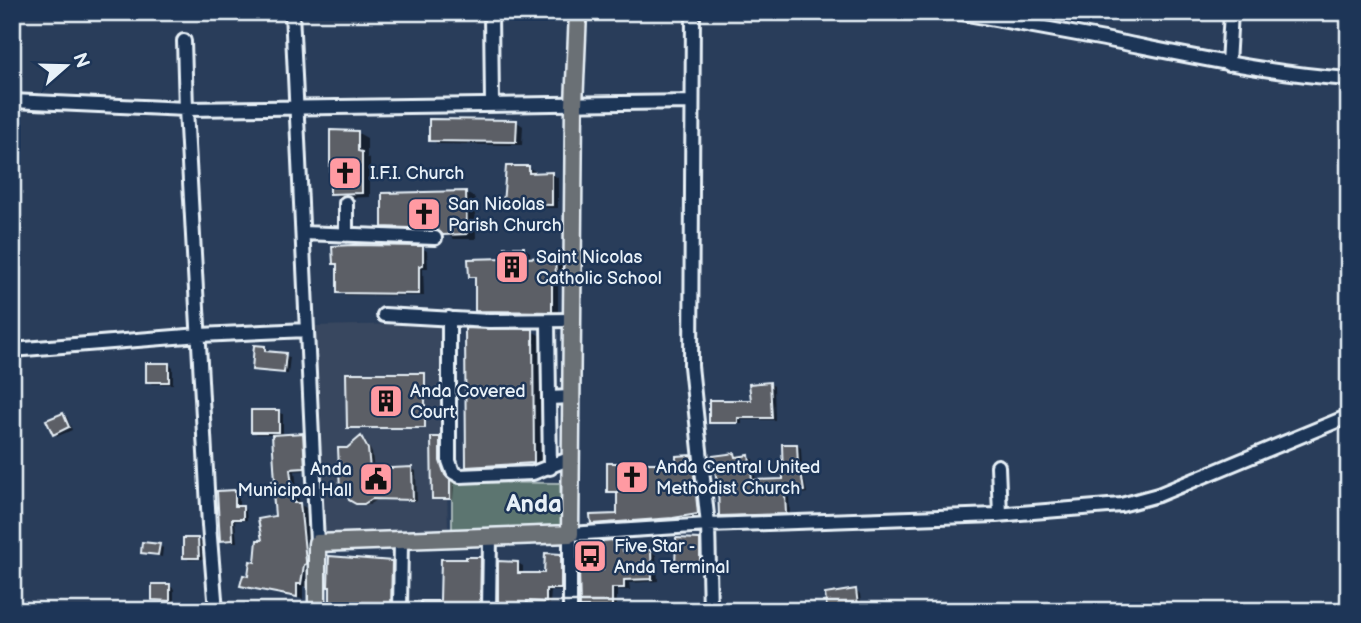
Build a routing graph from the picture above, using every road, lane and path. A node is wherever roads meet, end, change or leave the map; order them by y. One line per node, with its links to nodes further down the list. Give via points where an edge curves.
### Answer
1 (292, 12): 14 (street)
2 (491, 12): 12 (street)
3 (578, 12): 13 (main road)
4 (692, 12): 11 (street)
5 (956, 12): 8 (street)
6 (1231, 12): 8 (street)
7 (184, 41): 15 (street)
8 (1228, 64): 9 (street)
9 (1349, 79)
10 (12, 101): 15 (street)
11 (691, 102): 13 (street); 34 (street, via 691,366)
12 (492, 104): 13 (street); 14 (street)
13 (574, 104): 22 (main road)
14 (297, 106): 15 (street); 17 (street)
15 (186, 108): 25 (street)
16 (346, 203): 18 (street)
17 (303, 233): 18 (street); 24 (street)
18 (345, 235): 19 (street)
19 (435, 238)
20 (384, 315): 21 (street)
21 (449, 318): 23 (street); 32 (street, via 452,470 460,476 533,474)
22 (572, 320): 23 (street); 27 (main road)
23 (548, 322): 28 (street)
24 (307, 330): 25 (street); 38 (street)
25 (200, 335): 26 (street); 39 (street)
26 (12, 350)
27 (571, 397): 28 (street); 30 (main road)
28 (549, 398): 32 (street)
29 (1349, 416): 33 (street, via 1158,495 1121,505)
30 (571, 458): 32 (street); 35 (main road)
31 (998, 466): 33 (street)
32 (550, 468)
33 (1000, 514): 34 (street)
34 (709, 525): 35 (street); 44 (street)
35 (570, 534): 36 (main road); 43 (street)
36 (489, 537): 37 (main road); 42 (street)
37 (401, 540): 38 (main road); 41 (street)
38 (317, 544): 40 (main road)
39 (216, 611)
40 (317, 611)
41 (400, 611)
42 (489, 611)
43 (570, 611)
44 (710, 611)

